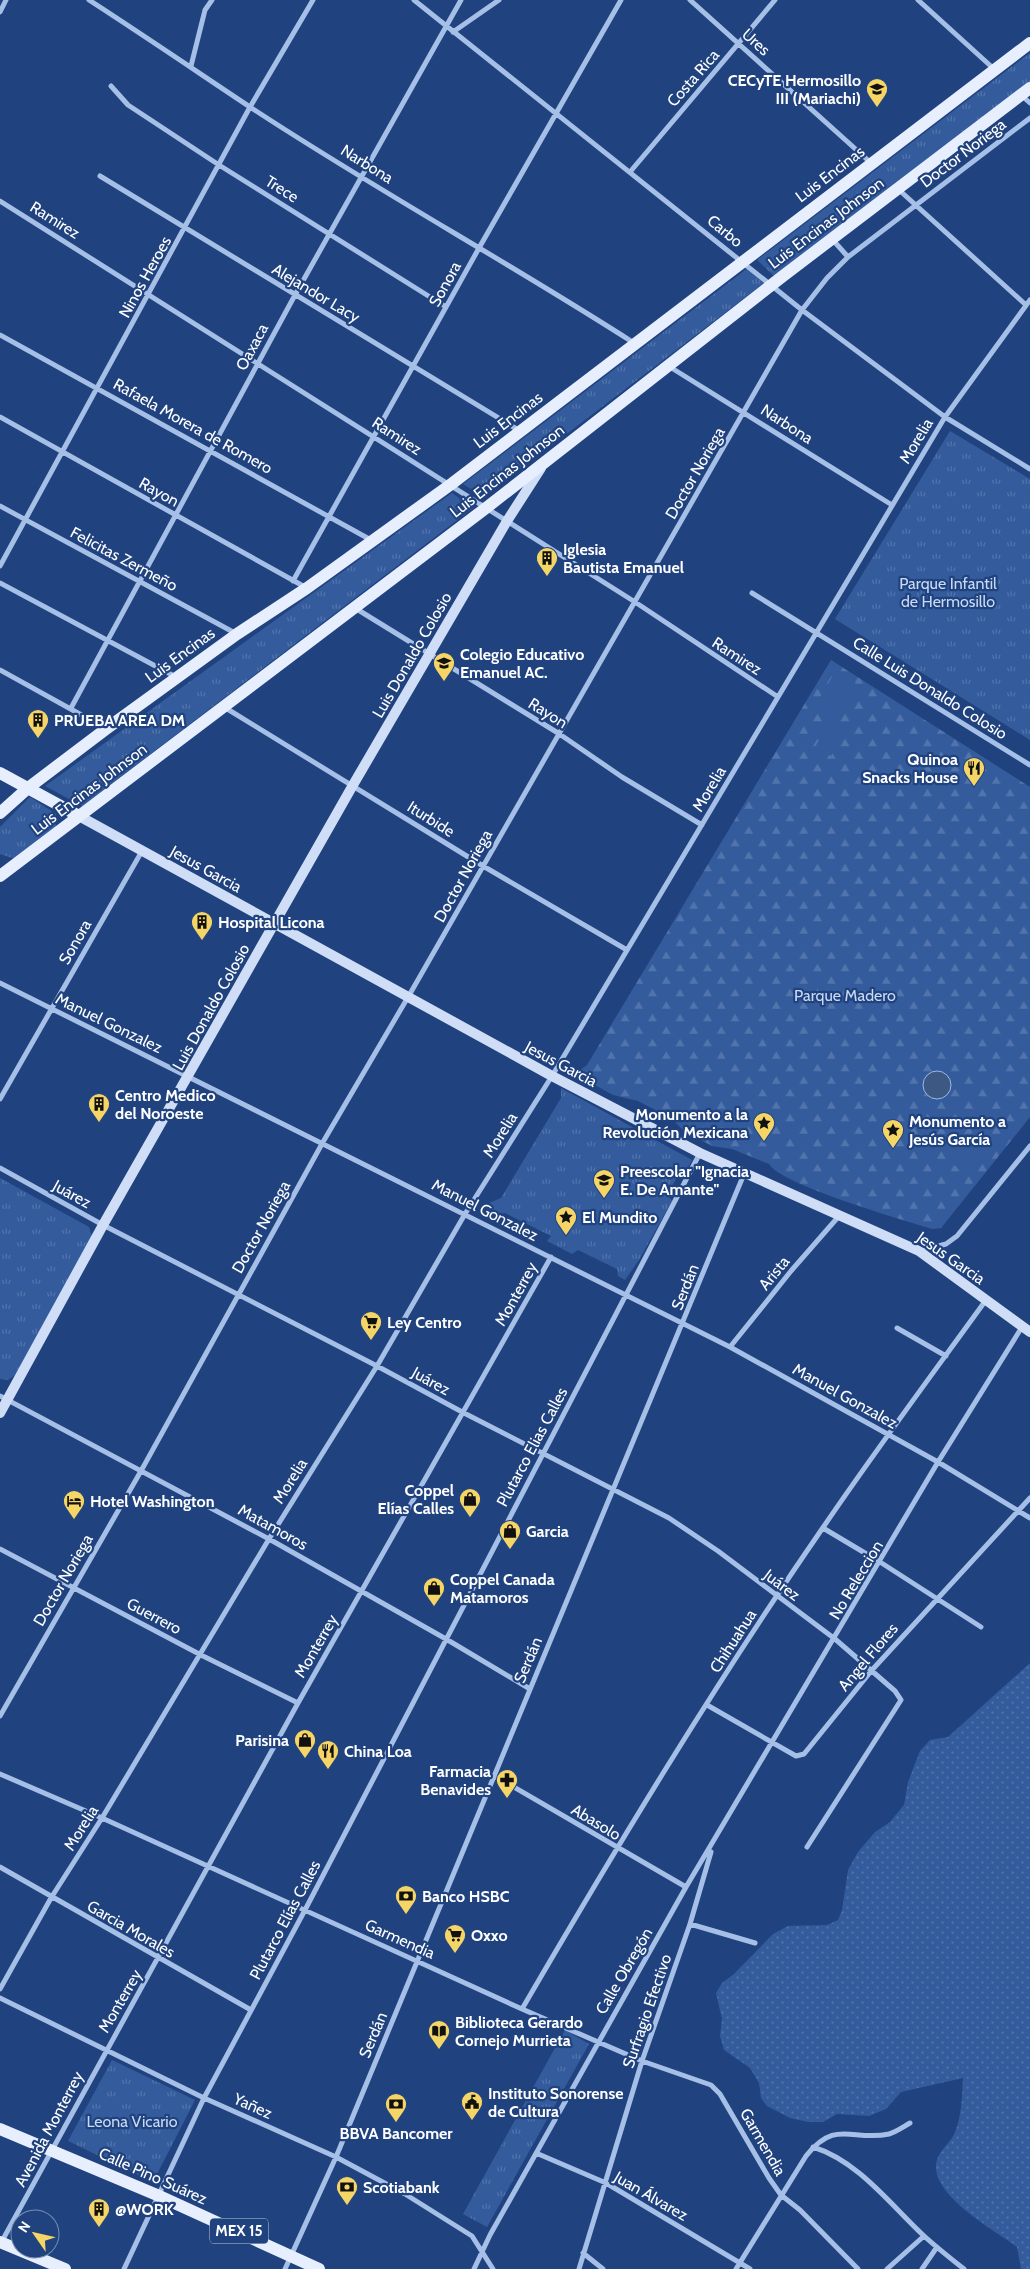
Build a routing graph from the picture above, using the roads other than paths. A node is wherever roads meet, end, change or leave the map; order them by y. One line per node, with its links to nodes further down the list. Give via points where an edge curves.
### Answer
1 (6, 0): 12 (street)
2 (89, 0): 17 (street, Narbona)
3 (212, 0): 17 (street, via 205,10)
4 (312, 0): 21 (street, Ninos Heroes)
5 (414, 0): 13 (street, Carbo)
6 (461, 0): 13 (street, Oaxaca)
7 (499, 0): 14 (street)
8 (621, 0): 22 (street, Sonora)
9 (690, 0): 16 (street, Ures)
10 (775, 0): 16 (street, Costa Rica)
11 (918, 0): 18 (street)
12 (0, 12)
13 (446, 27): 14 (street, Carbo); 28 (street, Oaxaca)
14 (453, 32): 22 (street, Carbo)
15 (1030, 43): 18 (main road, Luis Encinas)
16 (739, 44): 24 (street, Ures); 26 (street, Costa Rica)
17 (190, 66): 21 (street, Narbona)
18 (995, 70): 24 (main road, Luis Encinas)
19 (111, 86): 25 (street, Trece, via 128,105)
20 (1027, 95): 29 (main road, Luis Encinas Johnson)
21 (250, 107): 25 (street, Ninos Heroes); 28 (street, Narbona)
22 (556, 112): 26 (street, Carbo); 35 (street, Sonora)
23 (1030, 118): 31 (street, Doctor Noriega)
24 (871, 163): 37 (main road, Luis Encinas)
25 (219, 165): 32 (street, Ninos Heroes); 33 (street, Trece)
26 (630, 172): 37 (street, Carbo)
27 (100, 176): 32 (street, Alejandor Lacy)
28 (362, 176): 33 (street, Oaxaca); 35 (street, Narbona)
29 (898, 188): 31 (street); 34 (main road, Luis Encinas Johnson)
30 (0, 200): 39 (street, Ramirez)
31 (916, 204): 36 (street, Doctor Noriega); 42 (street)
32 (185, 230): 39 (street, Ninos Heroes); 40 (street, Alejandor Lacy)
33 (330, 233): 40 (street, Oaxaca); 43 (street, Trece)
34 (832, 238): 36 (street); 38 (main road, Luis Encinas Johnson)
35 (479, 248): 43 (street, Sonora); 46 (street, Narbona)
36 (848, 257): 44 (street, Doctor Noriega)
37 (742, 261): 38 (street, Carbo); 46 (main road, Luis Encinas)
38 (771, 285): 44 (street, Carbo); 48 (main road, Luis Encinas Johnson)
39 (150, 294): 47 (street, Ramirez); 50 (street, Ninos Heroes)
40 (295, 295): 47 (street, Oaxaca); 49 (street, Alejandor Lacy)
41 (1030, 300): 42 (street, Morelia)
42 (1026, 305): 53 (street, Morelia)
43 (446, 307): 49 (street, Sonora)
44 (802, 310): 51 (street, Doctor Noriega); 53 (street, Carbo)
45 (0, 335): 50 (street, Rafaela Morera de Romero)
46 (635, 344): 54 (main road, Luis Encinas)
47 (258, 362): 55 (street, Ramirez); 56 (street, Oaxaca)
48 (668, 366): 51 (street, Narbona); 58 (main road, Luis Encinas Johnson)
49 (413, 367): 54 (street, Alejandor Lacy); 55 (street, Sonora)
50 (98, 388): 56 (street, Rafaela Morera de Romero); 57 (street, Ninos Heroes)
51 (745, 412): 61 (street, Narbona); 75 (street, Doctor Noriega)
52 (0, 417): 57 (street, Rayon)
53 (945, 417): 59 (street, Carbo); 61 (street, Morelia)
54 (520, 431): 60 (main road, Luis Encinas)
55 (374, 436): 60 (street, Ramirez); 65 (street, Sonora)
56 (211, 451): 64 (street, Oaxaca); 65 (street, Rafaela Morera de Romero)
57 (64, 452): 64 (street, Rayon); 66 (street, Ninos Heroes)
58 (544, 464): 63 (main road, Luis Encinas Johnson); 67 (main road, Luis Donaldo Colosio)
59 (1030, 469)
60 (450, 485): 63 (street, Ramirez); 68 (main road, Luis Encinas)
61 (892, 505): 77 (street, Morelia)
62 (0, 506): 66 (street, Felicitas Zermeño)
63 (486, 508): 67 (street, Ramirez); 76 (main road, Luis Encinas Johnson)
64 (176, 516): 70 (street, Rayon); 71 (street, Oaxaca)
65 (330, 516): 68 (street, Rafaela Morera de Romero); 70 (street, Sonora)
66 (26, 520): 69 (street, Ninos Heroes); 71 (street, Felicitas Zermeño)
67 (507, 521): 75 (street, Ramirez); 80 (main road, Luis Donaldo Colosio)
68 (373, 541): 73 (main road, Luis Encinas)
69 (0, 566)
70 (293, 581): 73 (street, Rayon)
71 (140, 582): 78 (street, Felicitas Zermeño); 79 (street, Oaxaca)
72 (0, 583): 79 (street)
73 (307, 588): 78 (main road, Luis Encinas)
74 (752, 593): 77 (street, Calle Luis Donaldo Colosio)
75 (635, 602): 83 (street, Ramirez); 87 (street, Doctor Noriega)
76 (354, 608): 80 (street, Rayon); 84 (main road, Luis Encinas Johnson)
77 (817, 633): 83 (street, Morelia); 88 (street, Calle Luis Donaldo Colosio)
78 (236, 634): 82 (main road, Luis Encinas)
79 (106, 642): 82 (street); 85 (street, Oaxaca)
80 (430, 654): 87 (street, Rayon); 90 (main road, Luis Donaldo Colosio)
81 (0, 670): 85 (street)
82 (176, 678): 86 (main road, Luis Encinas)
83 (778, 697): 94 (street, Morelia)
84 (224, 707): 90 (street, Iturbide); 93 (main road, Luis Encinas Johnson)
85 (71, 708): 86 (street)
86 (106, 729): 91 (main road, Luis Encinas)
87 (558, 733): 94 (street, Rayon); 96 (street, Doctor Noriega)
88 (1030, 765)
89 (0, 773): 91 (main road)
90 (353, 785): 96 (street, Iturbide); 98 (main road, Luis Donaldo Colosio)
91 (28, 788): 92 (main road, Luis Encinas); 93 (main road)
92 (0, 813)
93 (79, 816): 95 (main road, Jesus Garcia); 97 (main road, Luis Encinas Johnson)
94 (702, 826): 99 (street, Morelia)
95 (142, 850): 98 (main road, Jesus Garcia); 102 (street, Sonora)
96 (483, 866): 99 (street, Iturbide); 101 (street, Doctor Noriega)
97 (0, 876)
98 (275, 924): 101 (main road, Jesus Garcia); 104 (main road, Luis Donaldo Colosio)
99 (627, 950): 103 (street, Morelia)
100 (0, 983): 102 (street, Manuel Gonzalez)
101 (409, 997): 103 (main road, Jesus Garcia); 106 (street, Doctor Noriega)
102 (52, 1009): 104 (street, Manuel Gonzalez); 105 (street, Sonora)
103 (552, 1076): 108 (main road, Jesus Garcia); 111 (street, Morelia)
104 (189, 1077): 106 (street, Manuel Gonzalez); 113 (main road, Luis Donaldo Colosio)
105 (0, 1099)
106 (323, 1142): 111 (street, Manuel Gonzalez); 117 (street, Doctor Noriega)
107 (1030, 1146): 114 (street, via 957,1236 946,1244)
108 (700, 1153): 110 (main road, Jesus Garcia); 116 (street, Plutarco Elias Calles)
109 (0, 1168): 113 (street, Juárez)
110 (744, 1174): 112 (main road, Jesus Garcia); 119 (street, Serdán)
111 (465, 1214): 115 (street, Manuel Gonzalez); 124 (street, Morelia)
112 (839, 1216): 114 (main road, Jesus Garcia); 122 (street, Arista)
113 (103, 1225): 117 (street, Juárez); 125 (main road, Luis Donaldo Colosio)
114 (919, 1251): 118 (main road, Jesus Garcia)
115 (552, 1257): 116 (street, Manuel Gonzalez); 127 (street, Monterrey)
116 (626, 1294): 119 (street, Manuel Gonzalez); 129 (street, Plutarco Elias Calles)
117 (238, 1295): 124 (street, Juárez); 131 (street, Doctor Noriega)
118 (986, 1300): 121 (main road, Jesus Garcia); 123 (street, Chihuahua)
119 (684, 1323): 122 (street, Manuel Gonzalez); 132 (street, Serdán)
120 (896, 1328): 123 (street)
121 (1026, 1330): 130 (street, No Releccion)
122 (730, 1347): 128 (street, Manuel Gonzalez)
123 (946, 1356): 128 (street, Chihuahua)
124 (377, 1366): 127 (street, Juárez); 137 (street, Morelia)
125 (4, 1398): 126 (main road, Luis Donaldo Colosio); 131 (street, Matamoros)
126 (0, 1413)
127 (464, 1413): 129 (street, Juárez); 141 (street, Monterrey)
128 (889, 1435): 130 (street, Manuel Gonzalez); 136 (street, Chihuahua)
129 (543, 1454): 132 (street, Juárez); 145 (street, Plutarco Elias Calles)
130 (938, 1462): 134 (street, Manuel Gonzalez); 139 (street, No Releccion)
131 (141, 1470): 137 (street, Matamoros); 140 (street, Doctor Noriega)
132 (614, 1489): 142 (street, Juárez, via 669,1518); 149 (street, Serdán)
133 (1030, 1498): 134 (street, Angel Flores)
134 (1018, 1511): 135 (street, Manuel Gonzalez); 143 (street, Angel Flores)
135 (1030, 1518)
136 (823, 1528): 139 (street); 142 (street, Chihuahua)
137 (269, 1539): 141 (street, Matamoros); 147 (street, Morelia)
138 (0, 1549): 140 (street, Guerrero)
139 (880, 1562): 143 (street); 146 (street, No Releccion)
140 (73, 1588): 147 (street, Guerrero); 152 (street, Doctor Noriega)
141 (362, 1592): 145 (street, Matamoros); 150 (street, Monterrey)
142 (777, 1597): 146 (street, Juárez); 151 (street, Chihuahua)
143 (936, 1598): 144 (street); 148 (street, Angel Flores)
144 (981, 1627)
145 (446, 1638): 149 (street, Matamoros); 154 (street, Plutarco Elias Calles)
146 (835, 1639): 148 (street, Juárez); 153 (street, No Releccion)
147 (201, 1655): 150 (street, Guerrero); 157 (street, Morelia)
148 (872, 1670): 153 (street, Angel Flores, via 804,1754 796,1756); 159 (street, Juárez, via 901,1700)
149 (530, 1689): 156 (street, Serdán)
150 (298, 1703): 162 (street, Monterrey)
151 (707, 1705): 153 (street, Angel Flores); 160 (street, Chihuahua)
152 (0, 1716)
153 (772, 1744): 158 (street, No Releccion)
154 (387, 1753): 165 (street, Plutarco Elías Calles)
155 (0, 1774): 157 (street, Garmendia)
156 (495, 1776): 160 (street, Abasolo); 169 (street, Serdán)
157 (102, 1818): 162 (street, Garmendia); 164 (street, Morelia)
158 (712, 1846): 163 (street, Calle Obregón); 166 (street, Surfragio Efectivo)
159 (807, 1847)
160 (616, 1848): 163 (street, Abasolo); 172 (street, Chihuahua)
161 (0, 1867): 164 (street, Garcia Morales)
162 (209, 1868): 165 (street, Garmendia); 168 (street, Monterrey)
163 (686, 1887): 174 (street, Calle Obregón)
164 (51, 1898): 168 (street, Garcia Morales); 170 (street, Morelia)
165 (305, 1910): 169 (street, Garmendia); 173 (street, Plutarco Elías Calles)
166 (690, 1924): 167 (street); 176 (street, Surfragio Efectivo)
167 (755, 1943)
168 (158, 1959): 173 (street, Garcia Morales); 175 (street, Monterrey)
169 (418, 1960): 172 (street, Garmendia); 183 (street, Serdán)
170 (0, 1989)
171 (0, 1998): 175 (street, Yañez)
172 (522, 2009): 174 (street, Garmendia)
173 (251, 2010): 177 (street, Plutarco Elías Calles)
174 (598, 2041): 176 (street, Garmendia); 182 (street, Calle Obregón)
175 (106, 2050): 177 (street, Yañez); 181 (street, Avenida Monterrey)
176 (642, 2061): 184 (street, Surfragio Efectivo); 186 (street, Garmendia, via 716,2089)
177 (204, 2098): 183 (street, Yañez); 185 (street, Plutarco Elías Calles)
178 (910, 2123): 180 (street, via 891,2134 828,2136)
179 (0, 2129): 181 (main road, Calle Pino Suárez / MEX 15)
180 (814, 2147): 186 (street); 187 (street, via 851,2167)
181 (52, 2150): 185 (main road, Calle Pino Suárez / MEX 15); 188 (street, Avenida Monterrey)
182 (536, 2153): 184 (street, Juan Álvarez); 191 (street, Calle Obregón, via 490,2235)
183 (336, 2157): 191 (street, Yañez, via 458,2226 472,2236); 192 (street, Serdán)
184 (606, 2183): 190 (street, Surfragio Efectivo); 193 (street, Juan Álvarez)
185 (157, 2195): 192 (main road, Calle Pino Suárez / MEX 15); 195 (street, Plutarco Elías Calles)
186 (781, 2195): 193 (street); 204 (street, Garmendia)
187 (924, 2236): 189 (street); 205 (street)
188 (1, 2243): 194 (main road)
189 (936, 2247): 206 (street); 207 (street)
190 (583, 2253): 200 (street, Surfragio Efectivo); 201 (street)
191 (483, 2254): 198 (street, Calle Obregón); 199 (street, Yañez)
192 (291, 2255): 196 (street, Serdán); 197 (main road, Calle Pino Suárez / MEX 15)
193 (740, 2262): 202 (street); 203 (street, Juan Álvarez)
194 (61, 2268)
195 (124, 2269)
196 (284, 2269)
197 (319, 2269)
198 (474, 2269)
199 (493, 2269)
200 (579, 2269)
201 (603, 2269)
202 (736, 2269)
203 (750, 2269)
204 (858, 2269)
205 (887, 2269)
206 (922, 2269)
207 (964, 2269)

